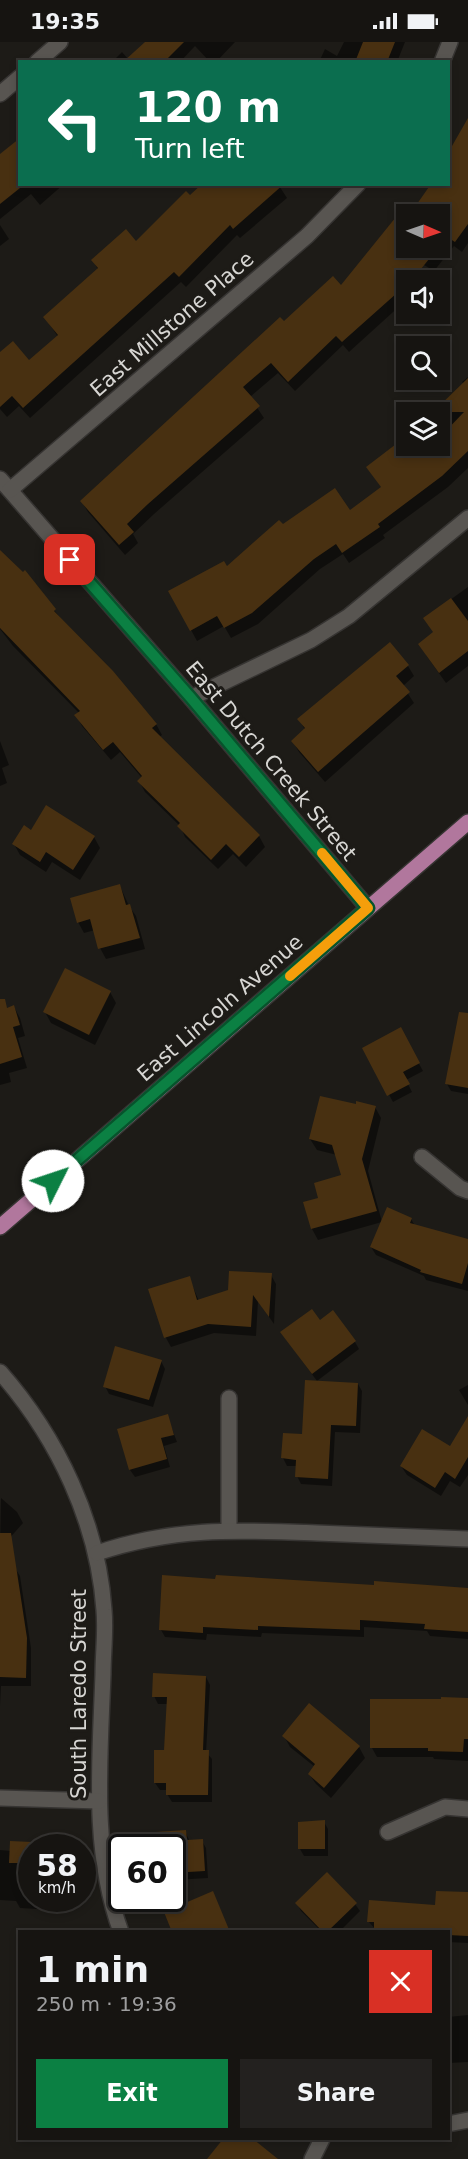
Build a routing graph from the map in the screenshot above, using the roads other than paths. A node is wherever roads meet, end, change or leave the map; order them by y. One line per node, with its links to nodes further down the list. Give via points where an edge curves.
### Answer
1 (60, 42): 3 (street)
2 (450, 42): 4 (street)
3 (39, 60)
4 (443, 60)
5 (18, 79): 6 (street)
6 (0, 94)
7 (356, 186): 8 (street, East Millstone Place, via 307,236)
8 (5, 484): 10 (street, East Dutch Creek Street)
9 (468, 518): 10 (street, via 350,616 311,640)
10 (191, 698): 12 (street, East Dutch Creek Street)
11 (468, 822): 12 (main road, East Lincoln Avenue)
12 (368, 908): 15 (main road, East Lincoln Avenue)
13 (422, 1157): 14 (street)
14 (468, 1191)
15 (0, 1227)
16 (0, 1372): 20 (street, South Laredo Street, via 48,1436 74,1489)
17 (229, 1398): 18 (street)
18 (229, 1530): 19 (street); 20 (street, via 163,1536)
19 (468, 1539)
20 (97, 1554): 22 (street, South Laredo Street, via 105,1612)
21 (0, 1798): 22 (street)
22 (99, 1801): 25 (street, South Laredo Street, via 107,1877)
23 (468, 1809): 24 (street, via 445,1808)
24 (388, 1832)
25 (120, 1930)
26 (468, 2120): 27 (street)
27 (450, 2124)
28 (322, 2140): 29 (street)
29 (312, 2159)

